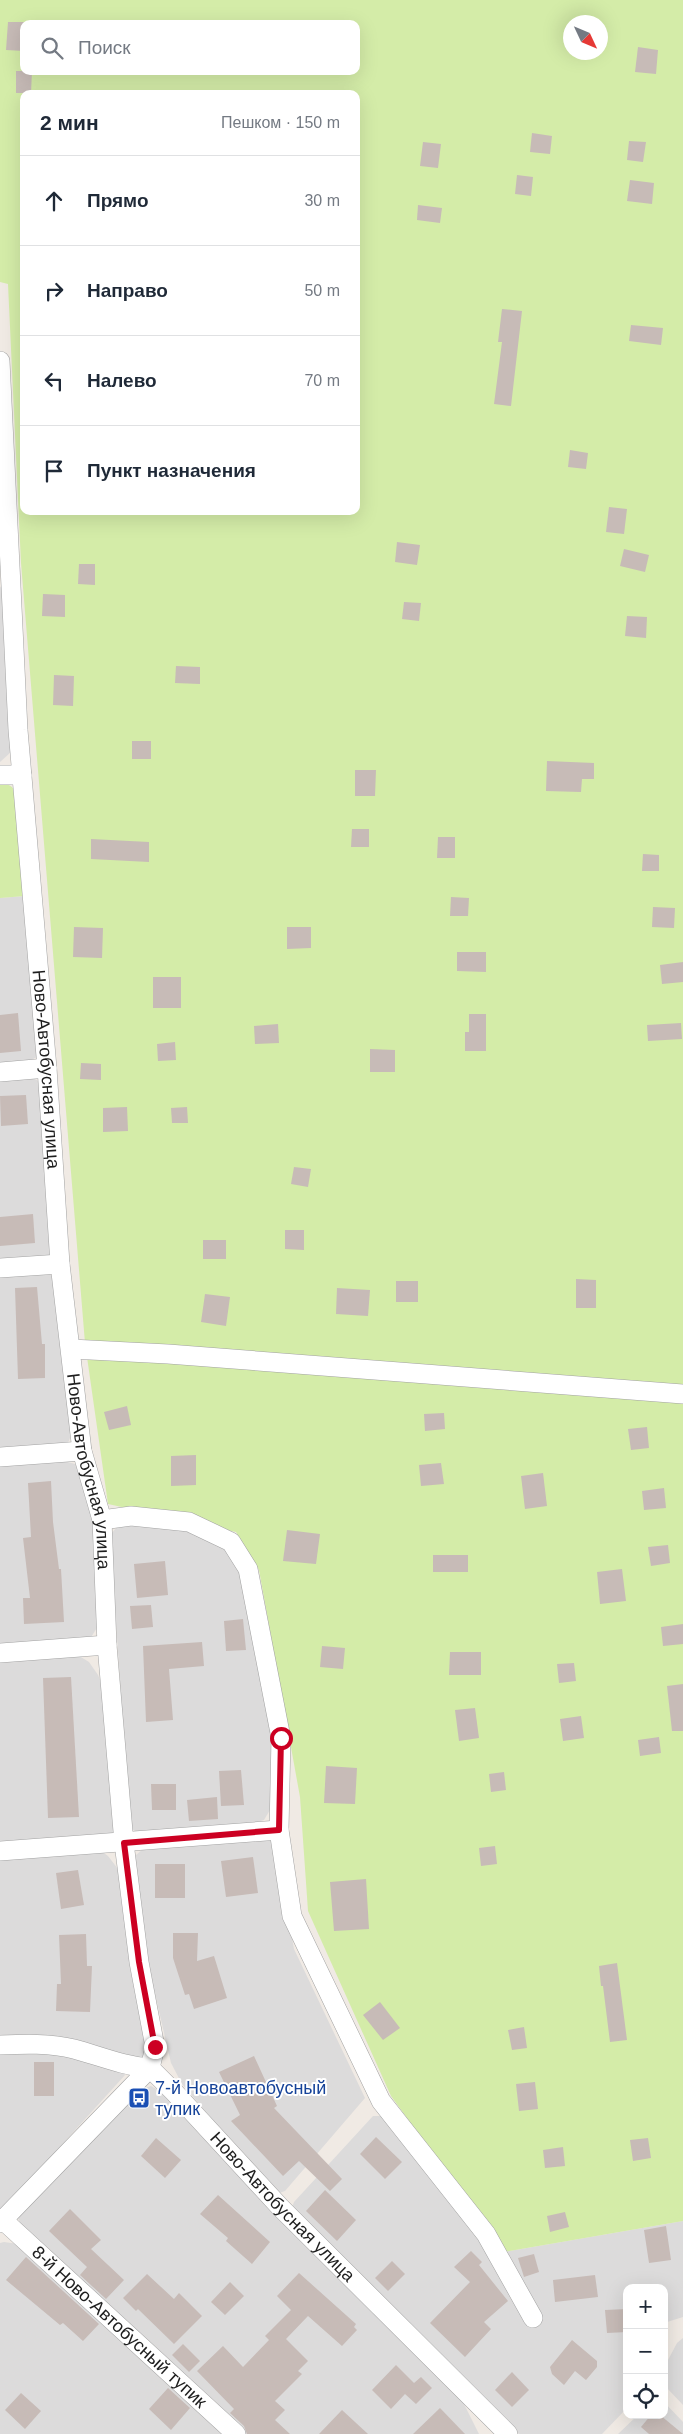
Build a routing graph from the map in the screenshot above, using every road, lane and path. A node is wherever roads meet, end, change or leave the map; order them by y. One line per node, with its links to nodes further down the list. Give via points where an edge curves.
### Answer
1 (0, 361): 2 (street, Ново-Автобусная улица)
2 (4, 565): 4 (street, Ново-Автобусная улица)
3 (0, 775): 4 (street)
4 (22, 775): 5 (street, Ново-Автобусная улица)
5 (47, 1068): 6 (street); 7 (street, Ново-Автобусная улица)
6 (0, 1072)
7 (60, 1264): 8 (street); 9 (street, Ново-Автобусная улица)
8 (0, 1268)
9 (71, 1349): 10 (street); 11 (street, Ново-Автобусная улица)
10 (683, 1394)
11 (82, 1451): 12 (street); 13 (street, Ново-Автобусная улица)
12 (0, 1457)
13 (102, 1520): 14 (street, Ново-Автобусная улица); 16 (street, via 131,1516 189,1522 231,1542 248,1569 281,1738)
14 (107, 1646): 15 (street); 17 (street, Ново-Автобусная улица)
15 (0, 1653)
16 (279, 1830): 17 (street); 22 (street, via 292,1916 381,2101 486,2234)
17 (124, 1843): 18 (street); 20 (street, Ново-Автобусная улица, via 139,1962 155,2047)
18 (0, 1851)
19 (0, 2045): 20 (street, via 35,2044 72,2049 130,2066)
20 (150, 2068): 21 (street); 24 (street, Ново-Автобусная улица, via 280,2207)
21 (1, 2222): 23 (street, 8-й Ново-Автобусный тупик)
22 (533, 2318)
23 (236, 2434)
24 (508, 2434)

